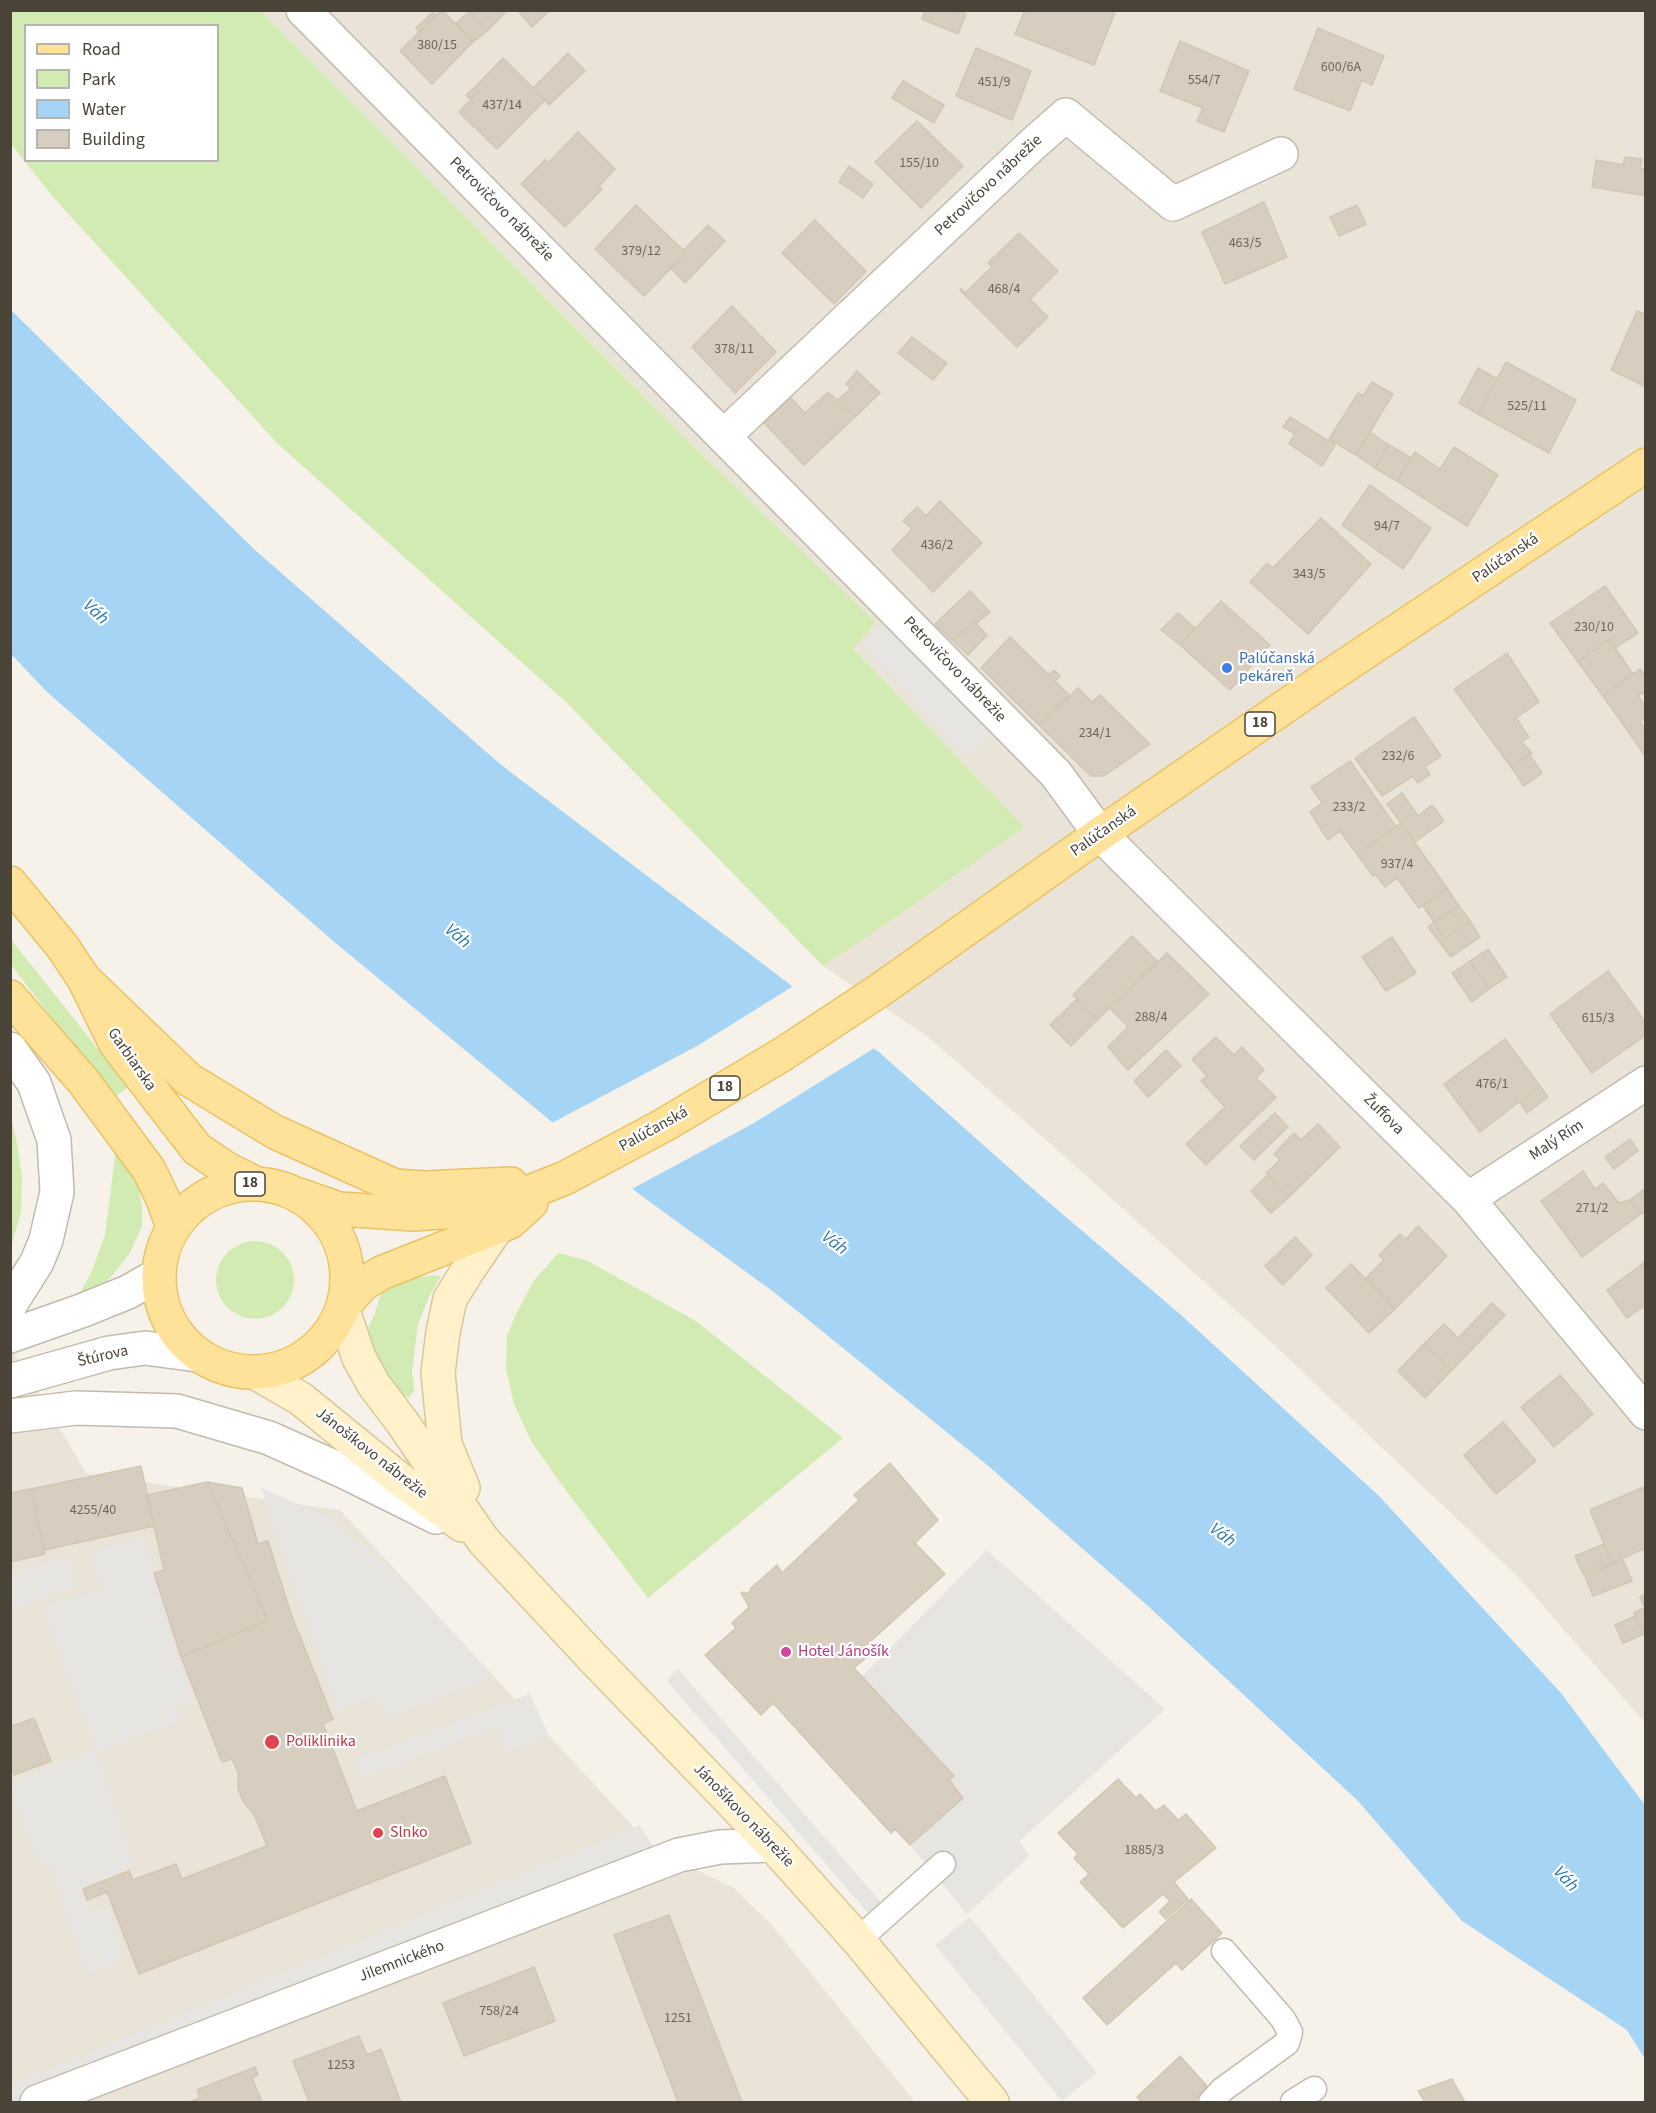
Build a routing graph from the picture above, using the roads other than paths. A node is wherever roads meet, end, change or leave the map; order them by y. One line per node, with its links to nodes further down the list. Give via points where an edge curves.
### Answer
1 (303, 10): 3 (street, Petrovičovo nábrežie)
2 (1281, 154): 3 (street, Petrovičovo nábrežie, via 1173,204 1066,115)
3 (724, 436): 5 (street, Petrovičovo nábrežie, via 1056,774)
4 (1646, 465): 5 (main road, Palúčanská / 18)
5 (1100, 834): 11 (main road, Palúčanská / 18, via 969,929 783,1054 664,1125); 14 (street, Žuffova)
6 (10, 883): 7 (main road, Garbiarska / 18)
7 (84, 979): 11 (main road, via 188,1079 275,1132 366,1174 395,1186 425,1188); 12 (main road, Garbiarska / 18, via 116,1044 197,1149)
8 (10, 997): 16 (main road, via 84,1082 149,1170)
9 (10, 1049): 18 (street, via 34,1083 54,1140 57,1192 37,1262)
10 (1646, 1083): 14 (street, Malý Rím)
11 (559, 1181): 13 (main road, Palúčanská / 18, via 499,1204 458,1212 414,1214 339,1209); 15 (main road, Palúčanská / 18, via 510,1222)
12 (255, 1183): 13 (main road, 18, via 285,1188); 16 (main road, 18, via 210,1194 193,1204)
13 (299, 1195): 19 (main road, 18, via 330,1221 344,1249 348,1277)
14 (1468, 1199): 24 (street, Žuffova)
15 (498, 1226): 19 (main road, Palúčanská / 18, via 381,1273 363,1284); 26 (main road, via 450,1299 438,1373 445,1444)
16 (173, 1227): 17 (main road, 18, via 162,1250)
17 (158, 1275): 20 (street, via 128,1292); 21 (main road, 18, via 165,1312 180,1338)
18 (10, 1305)
19 (344, 1307): 22 (main road, 18, via 334,1326 310,1353 296,1363); 26 (main road, Jánošíkovo nábrežie, via 360,1358 374,1385)
20 (10, 1336)
21 (197, 1355): 22 (main road, 18, via 218,1366); 23 (street, Štúrova, via 145,1348 109,1353)
22 (256, 1373): 26 (main road, Jánošíkovo nábrežie, via 301,1399 398,1478)
23 (10, 1381)
24 (1646, 1413)
25 (10, 1416): 26 (street, via 75,1408 177,1411 270,1438)
26 (483, 1540): 27 (main road, Jánošíkovo nábrežie)
27 (773, 1845): 29 (main road, Jánošíkovo nábrežie); 32 (street, Jilemnického, via 720,1847 679,1855)
28 (943, 1864): 29 (lane)
29 (858, 1940): 33 (main road, Jánošíkovo nábrežie)
30 (1224, 1951): 34 (lane, via 1290,2032 1287,2043 1222,2090)
31 (1314, 2089): 35 (lane)
32 (37, 2103)
33 (992, 2103)
34 (1211, 2103)
35 (1293, 2103)

